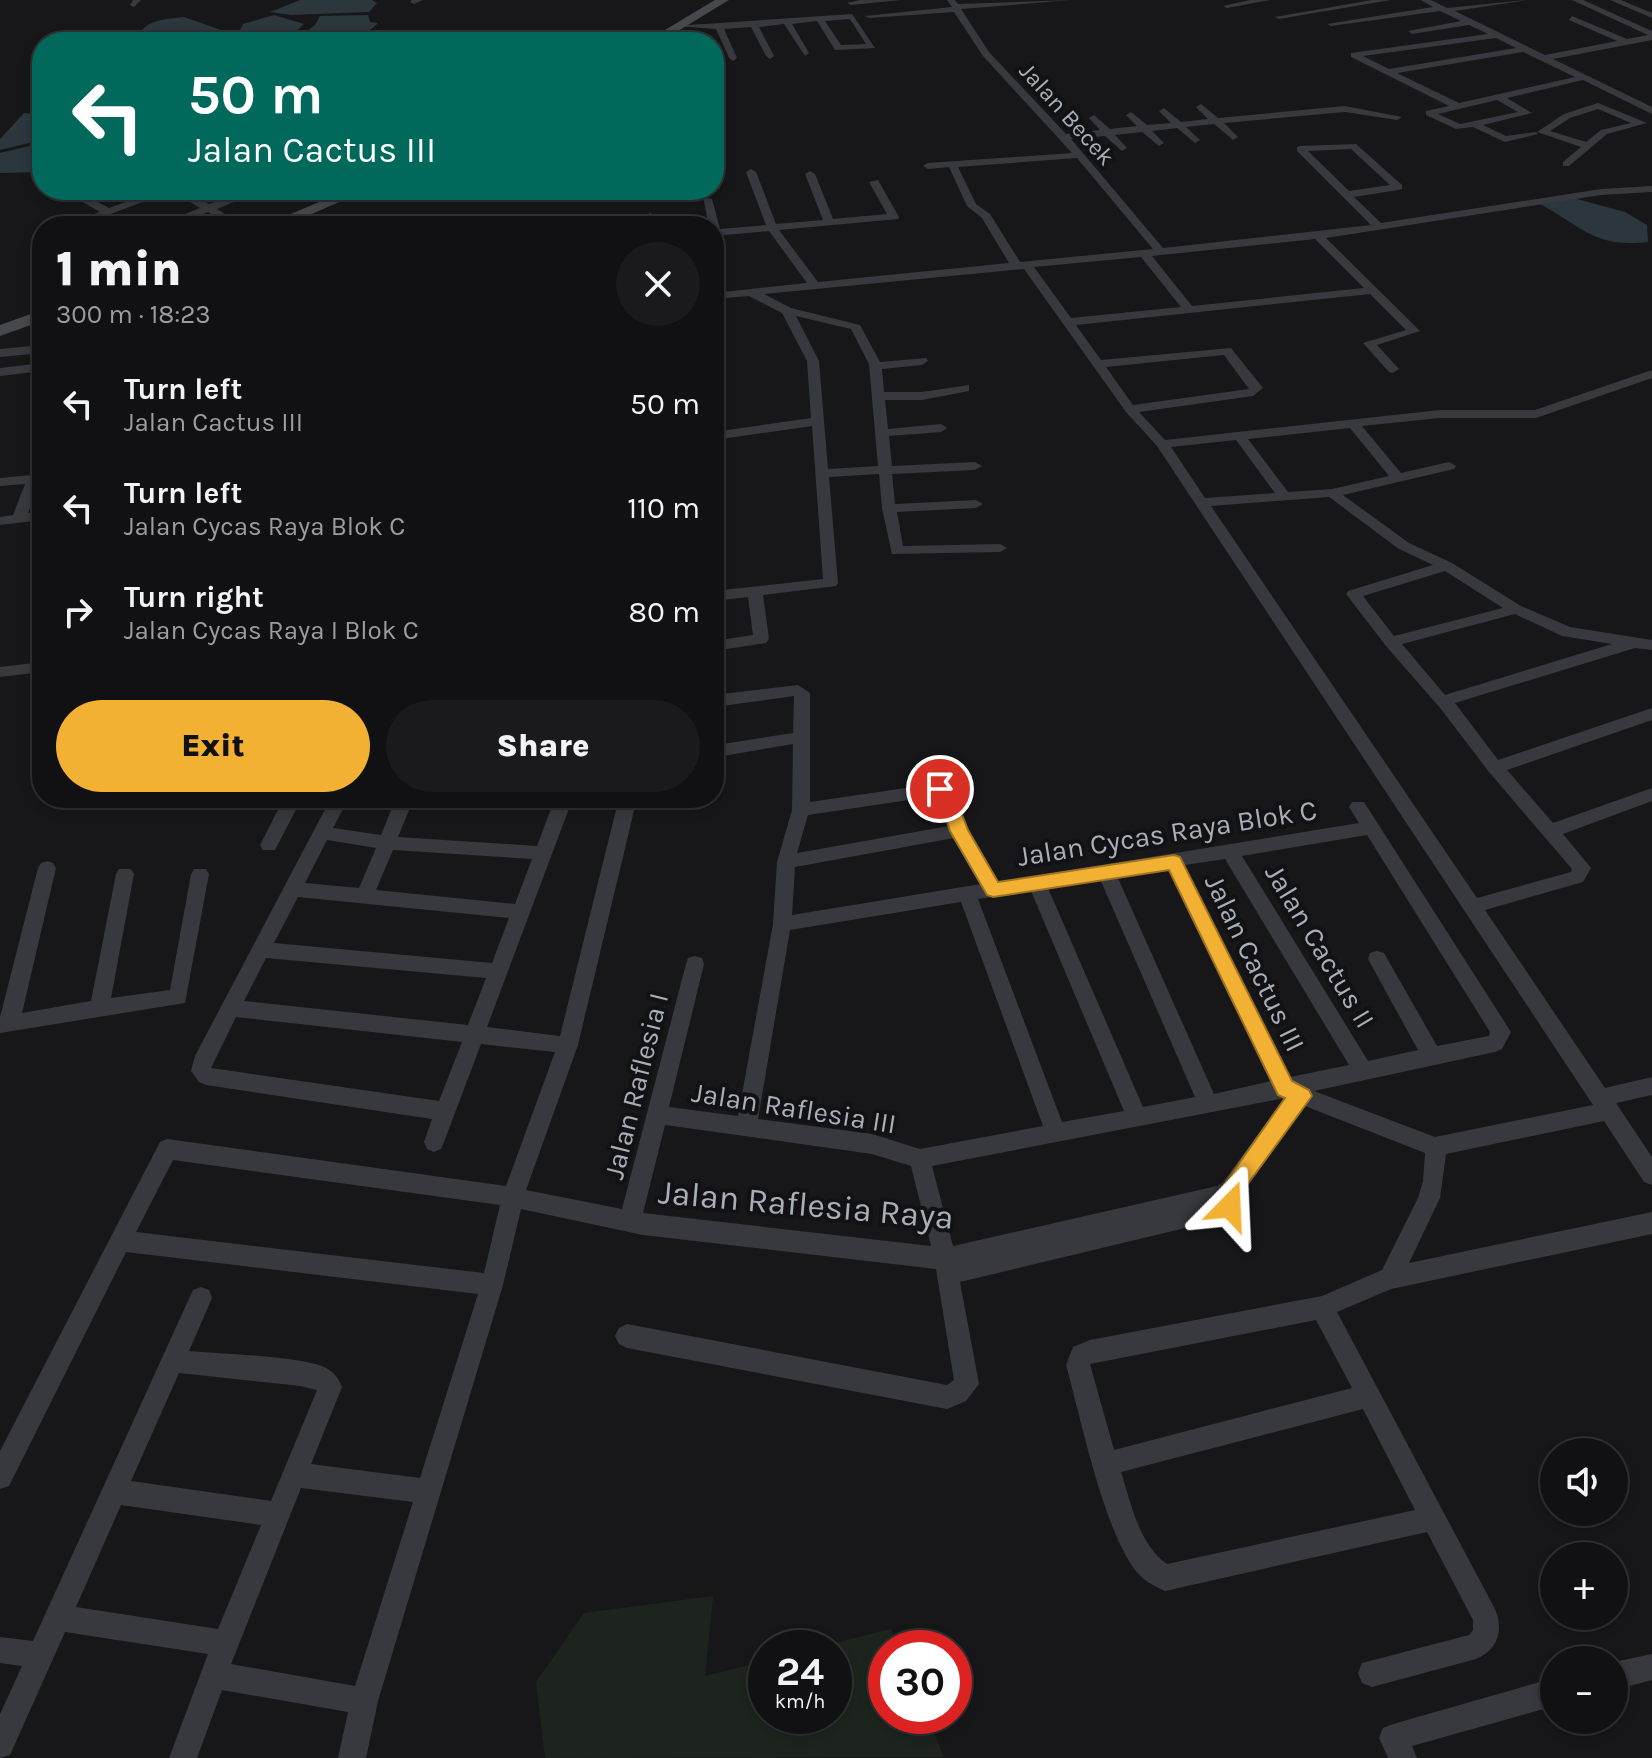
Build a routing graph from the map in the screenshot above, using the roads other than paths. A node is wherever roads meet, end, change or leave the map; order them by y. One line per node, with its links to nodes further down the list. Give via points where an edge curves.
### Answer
1 (723, 0): 11 (main road)
2 (897, 0): 10 (street)
3 (1068, 0): 12 (street)
4 (1266, 0): 15 (street)
5 (1387, 0): 17 (street)
6 (1425, 0): 16 (street)
7 (1523, 0): 14 (street)
8 (1576, 0): 34 (street)
9 (1614, 0): 20 (street)
10 (851, 3)
11 (709, 5): 28 (main road)
12 (955, 5): 19 (street); 71 (street, Jalan Becek, via 986,54)
13 (1301, 5): 17 (street)
14 (1484, 5): 16 (street); 18 (street)
15 (1227, 6)
16 (1444, 9): 25 (street); 27 (street)
17 (1313, 11): 21 (street)
18 (1497, 11)
19 (869, 16)
20 (1652, 16)
21 (1279, 17)
22 (819, 18): 22 (street, via 838,48 872,46 852,16); 24 (street)
23 (1572, 18): 36 (street)
24 (786, 21): 26 (street); 38 (street)
25 (1470, 22): 30 (street); 33 (street)
26 (753, 23): 29 (street); 39 (street)
27 (1331, 24)
28 (678, 26): 29 (street, via 700,31); 31 (main road)
29 (719, 26): 32 (street)
30 (1412, 31)
31 (668, 32)
32 (722, 32)
33 (1497, 35): 37 (street); 42 (street, via 1353,56)
34 (1652, 36): 36 (street)
35 (724, 37): 40 (street)
36 (1626, 42): 41 (street)
37 (1523, 49): 41 (street); 42 (street)
38 (805, 53)
39 (770, 56)
40 (733, 58)
41 (1545, 58): 43 (street)
42 (1385, 72): 49 (street)
43 (1586, 77): 45 (street); 50 (street)
44 (1304, 97): 52 (street)
45 (1500, 98): 49 (street); 64 (street, via 1527,113)
46 (1271, 101): 55 (street)
47 (1652, 103): 50 (street)
48 (1236, 104): 57 (street)
49 (1455, 105): 64 (street, via 1429,113 1459,127)
50 (1640, 105): 54 (street)
51 (1201, 107): 62 (street)
52 (1320, 110): 55 (street); 58 (street); 60 (street)
53 (1164, 111): 65 (street)
54 (1652, 111)
55 (1286, 113): 57 (street)
56 (1131, 115): 66 (street)
57 (1252, 117): 62 (street)
58 (1397, 117)
59 (1094, 118): 67 (street)
60 (1332, 120)
61 (1652, 120): 63 (street)
62 (1216, 121): 65 (street); 69 (street)
63 (1640, 123): 73 (street, via 1604,132); 73 (street, via 1598,106 1542,132)
64 (1474, 124): 68 (street, via 1505,139)
65 (1180, 126): 66 (street); 70 (street)
66 (1145, 129): 67 (street); 72 (street)
67 (1108, 133): 71 (street); 74 (street)
68 (1533, 134)
69 (1233, 137)
70 (1195, 140)
71 (1067, 141): 75 (street); 76 (street, Jalan Becek)
72 (1159, 143)
73 (1585, 145): 78 (street)
74 (1122, 148)
75 (938, 155)
76 (1079, 155): 77 (street); 101 (street, Jalan Becek)
77 (952, 164): 79 (street); 103 (street, via 972,206 986,216)
78 (1566, 164)
79 (928, 166)
80 (751, 172): 97 (street)
81 (810, 174): 96 (street)
82 (874, 182): 96 (street, via 894,217)
83 (1652, 189): 98 (street, via 1601,192)
84 (1344, 195): 84 (street, via 1299,151 1300,149 1353,146 1398,185); 98 (street)
85 (86, 200): 91 (street)
86 (141, 200): 91 (street)
87 (195, 200): 90 (street)
88 (230, 200): 90 (street)
89 (335, 200): 95 (main road)
90 (209, 208): 93 (street); 94 (street)
91 (108, 212): 92 (street)
92 (97, 216)
93 (188, 216)
94 (222, 216)
95 (296, 216)
96 (829, 223): 97 (street)
97 (772, 228): 99 (street); 104 (street)
98 (1380, 228): 100 (street)
99 (724, 232)
100 (1318, 236): 101 (street); 105 (street)
101 (1160, 251): 102 (street)
102 (1143, 252): 103 (street); 109 (street)
103 (1021, 265): 104 (street); 111 (street)
104 (814, 285): 106 (street)
105 (1373, 290): 109 (street); 119 (street, via 1414,331 1369,343)
106 (750, 292): 107 (street); 108 (street)
107 (724, 295)
108 (787, 311): 117 (street, via 853,325); 125 (street, via 813,361)
109 (1190, 311): 111 (street)
110 (32, 319): 112 (main road)
111 (1069, 322): 116 (street)
112 (0, 331)
113 (32, 350): 114 (street)
114 (0, 353)
115 (922, 361): 117 (street)
116 (1099, 364): 124 (street); 124 (street, via 1227,351 1257,388)
117 (875, 366): 123 (street)
118 (32, 368): 120 (street)
119 (1393, 369)
120 (0, 372)
121 (1652, 374): 126 (street, via 1536,414 1447,414)
122 (965, 388): 123 (street, via 922,396)
123 (878, 396): 128 (street)
124 (1130, 409): 131 (street)
125 (817, 421): 129 (street); 135 (street)
126 (1353, 423): 130 (street); 136 (street)
127 (941, 428): 128 (street)
128 (882, 433): 134 (street)
129 (724, 435)
130 (1240, 436): 131 (street); 141 (street)
131 (1162, 444): 142 (street)
132 (975, 466): 134 (street)
133 (1449, 466): 136 (street)
134 (885, 470): 135 (street); 144 (street)
135 (820, 473): 150 (street, via 831,583)
136 (1397, 477): 140 (street)
137 (32, 479): 138 (street)
138 (0, 482)
139 (32, 491): 146 (street)
140 (1332, 493): 141 (street); 149 (street, via 1404,546)
141 (1284, 496): 142 (street)
142 (1200, 503): 191 (street)
143 (976, 504): 144 (street)
144 (889, 508): 148 (street, via 900,553)
145 (32, 517): 146 (street)
146 (19, 518): 147 (street)
147 (0, 521)
148 (1000, 548)
149 (1447, 566): 152 (street); 153 (street, via 1353,594)
150 (755, 592): 151 (street); 155 (street, via 761,639)
151 (724, 595)
152 (1516, 609): 153 (street); 154 (street, via 1567,632)
153 (1391, 642): 159 (street)
154 (1645, 643): 159 (street, via 1449,697)
155 (724, 645)
156 (32, 668): 157 (street)
157 (0, 672)
158 (724, 700): 161 (street, via 798,690)
159 (1444, 704): 163 (street)
160 (1652, 714): 163 (street)
161 (802, 737): 162 (street); 171 (street)
162 (724, 750)
163 (1495, 768): 174 (street)
164 (1652, 794): 174 (street)
165 (1358, 807): 172 (street)
166 (288, 808): 177 (street)
167 (335, 808): 175 (street)
168 (401, 808): 176 (street)
169 (561, 808): 179 (street)
170 (626, 808): 202 (street)
171 (801, 810): 173 (street, via 934,788 947,796); 180 (street)
172 (1371, 828): 178 (street, Jalan Cycas Raya Blok C); 203 (street, via 1501,1032 1495,1043)
173 (959, 831): 180 (street); 188 (street)
174 (1551, 831): 191 (street, via 1582,874)
175 (323, 833): 176 (street); 187 (street)
176 (388, 843): 179 (street); 190 (street)
177 (269, 845)
178 (1230, 852): 181 (street, Jalan Cycas Raya Blok C); 204 (street, Jalan Cactus II)
179 (544, 853): 192 (street)
180 (786, 862): 193 (street)
181 (1174, 862): 183 (street, Jalan Cycas Raya Blok C); 206 (street, Jalan Cactus III)
182 (47, 868): 200 (street)
183 (1106, 872): 186 (street, Jalan Cycas Raya Blok C); 207 (street)
184 (125, 874): 198 (street)
185 (200, 874): 198 (street, via 178,997)
186 (1037, 883): 188 (street, Jalan Cycas Raya Blok C); 211 (street)
187 (292, 889): 190 (street); 194 (street)
188 (993, 890): 189 (street, Jalan Cycas Raya Blok C)
189 (967, 895): 193 (street, Jalan Cycas Raya Blok C); 213 (street)
190 (365, 896): 192 (street)
191 (1471, 907): 208 (street)
192 (522, 912): 197 (street)
193 (782, 924): 212 (street)
194 (262, 950): 197 (street); 199 (street)
195 (1377, 959): 203 (street)
196 (695, 964): 210 (street, Jalan Raflesia I)
197 (498, 971): 201 (street)
198 (99, 1008): 200 (street)
199 (233, 1008): 201 (street); 209 (street, via 202,1062 206,1076)
200 (5, 1024)
201 (476, 1032): 202 (street); 209 (street)
202 (568, 1045): 218 (street)
203 (1431, 1054): 204 (street)
204 (1362, 1069): 206 (street)
205 (1652, 1086): 208 (street)
206 (1293, 1092): 207 (street); 215 (street); 222 (street, Jalan Raflesia Raya, via 1288,1108 1231,1189 1230,1206)
207 (1208, 1104): 211 (street)
208 (1604, 1104): 215 (street); 217 (street)
209 (444, 1111): 214 (street)
210 (659, 1115): 212 (street, Jalan Raflesia III); 219 (street, Jalan Raflesia I)
211 (1137, 1117): 213 (street)
212 (746, 1129): 216 (street, Jalan Raflesia III, via 872,1144)
213 (1056, 1134): 216 (street)
214 (434, 1142)
215 (1435, 1147): 223 (street, via 1434,1188)
216 (920, 1159): 222 (street)
217 (1652, 1175)
218 (513, 1197): 219 (street, Jalan Raflesia Raya); 221 (street, Jalan Raflesia Raya, via 171,1148 162,1155); 224 (street)
219 (630, 1221): 222 (street, Jalan Raflesia Raya)
220 (1652, 1223): 223 (street)
221 (120, 1241): 224 (street); 232 (street)
222 (946, 1267): 227 (street, via 967,1384 947,1397)
223 (1390, 1278): 226 (street)
224 (492, 1285): 234 (street)
225 (201, 1298): 228 (street)
226 (1322, 1307): 229 (street); 230 (street, via 1081,1355 1078,1365)
227 (627, 1336)
228 (172, 1361): 231 (street, via 328,1381 329,1393); 233 (street)
229 (1368, 1396): 230 (street); 236 (street)
230 (1106, 1464): 236 (street, via 1139,1557 1165,1578)
231 (295, 1475): 234 (street); 235 (street)
232 (0, 1477)
233 (113, 1491): 235 (street); 237 (street)
234 (428, 1491): 246 (street)
235 (277, 1515): 238 (street)
236 (1431, 1519): 242 (street, via 1486,1618 1486,1636 1476,1646)
237 (56, 1617): 238 (street); 240 (street)
238 (225, 1643): 244 (street)
239 (0, 1650): 240 (street)
240 (37, 1655): 247 (street)
241 (1652, 1667): 243 (street)
242 (1372, 1673)
243 (1628, 1673)
244 (214, 1675): 246 (street); 248 (street)
245 (1540, 1696): 250 (street, via 1393,1738)
246 (364, 1701): 249 (street)
247 (0, 1745)
248 (183, 1758)
249 (352, 1758)
250 (1403, 1758)

